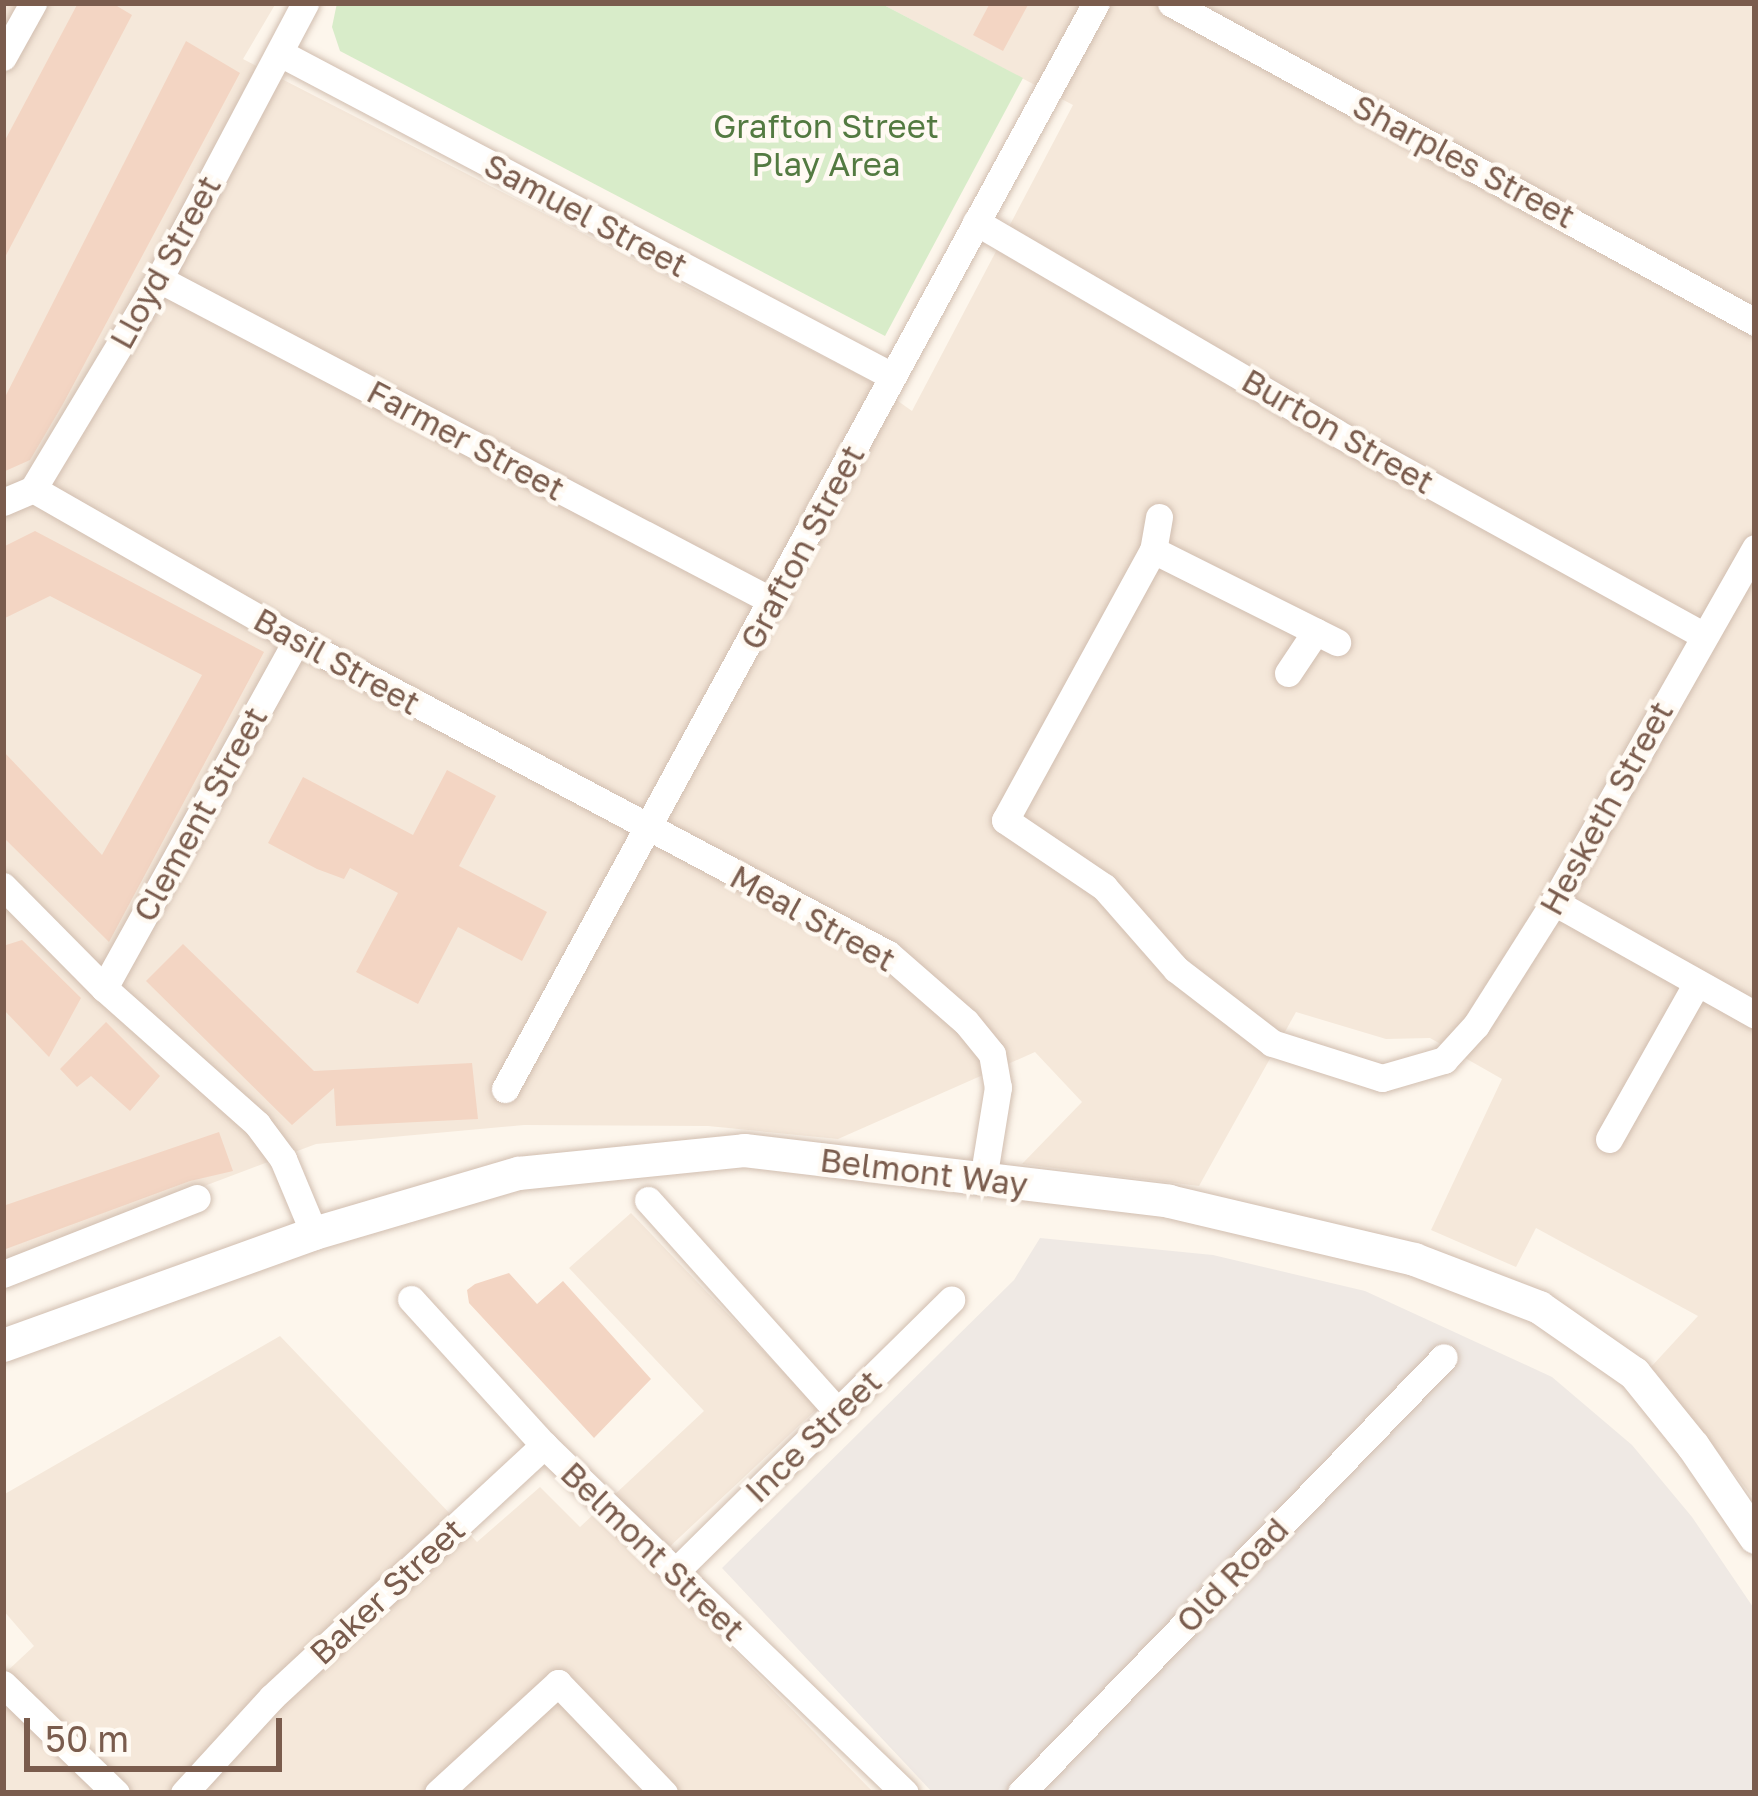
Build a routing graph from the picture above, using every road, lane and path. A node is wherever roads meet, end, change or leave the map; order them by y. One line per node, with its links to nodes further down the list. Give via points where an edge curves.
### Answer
1 (33, 3): 6 (street)
2 (305, 3): 5 (street, Lloyd Street)
3 (1096, 3): 7 (street, Grafton Street)
4 (1171, 3): 9 (street, Sharples Street)
5 (280, 53): 8 (street, Lloyd Street); 10 (street, Samuel Street)
6 (3, 57)
7 (976, 222): 10 (street, Grafton Street); 17 (street, Burton Street)
8 (159, 279): 11 (street, Lloyd Street); 16 (street, Farmer Street)
9 (1755, 322)
10 (892, 376): 16 (street, Grafton Street)
11 (33, 489): 12 (street); 18 (street, Basil Street)
12 (3, 502)
13 (1159, 517): 15 (street)
14 (1755, 548): 17 (street, Hesketh Street)
15 (1153, 550): 19 (street, via 1326,637); 22 (street, Hesketh Street, via 997,832 1104,887 1176,969 1272,1042 1382,1078 1444,1060 1476,1025)
16 (774, 602): 20 (street, Grafton Street)
17 (1702, 635): 22 (street, Hesketh Street)
18 (297, 640): 20 (street, Basil Street); 24 (street, Clement Street)
19 (1288, 673)
20 (644, 828): 26 (street, Grafton Street); 28 (street, Meal Street, via 888,954 966,1022 992,1054 998,1088)
21 (7, 895): 24 (street)
22 (1554, 902): 23 (street)
23 (1697, 982): 25 (street); 27 (street)
24 (104, 988): 31 (street, via 257,1124 283,1159)
25 (1755, 1015)
26 (505, 1089)
27 (1609, 1139)
28 (986, 1161)
29 (196, 1198): 32 (street)
30 (648, 1200): 37 (street)
31 (314, 1233): 35 (street, Belmont Way); 39 (street, Belmont Way, via 518,1173 744,1150 1169,1202 1414,1259 1539,1307 1634,1373)
32 (3, 1274)
33 (411, 1299): 38 (street, Belmont Street)
34 (951, 1300): 37 (street, Ince Street)
35 (3, 1345)
36 (1444, 1358): 42 (street, Old Road)
37 (838, 1412): 40 (street, Ince Street)
38 (544, 1445): 40 (street, Belmont Street); 44 (street, Baker Street, via 272,1697)
39 (1755, 1538)
40 (675, 1572): 47 (street, Belmont Street)
41 (3, 1684): 43 (street)
42 (1024, 1792)
43 (116, 1793)
44 (184, 1793)
45 (438, 1793): 46 (street, via 558,1684)
46 (664, 1793)
47 (905, 1793)

